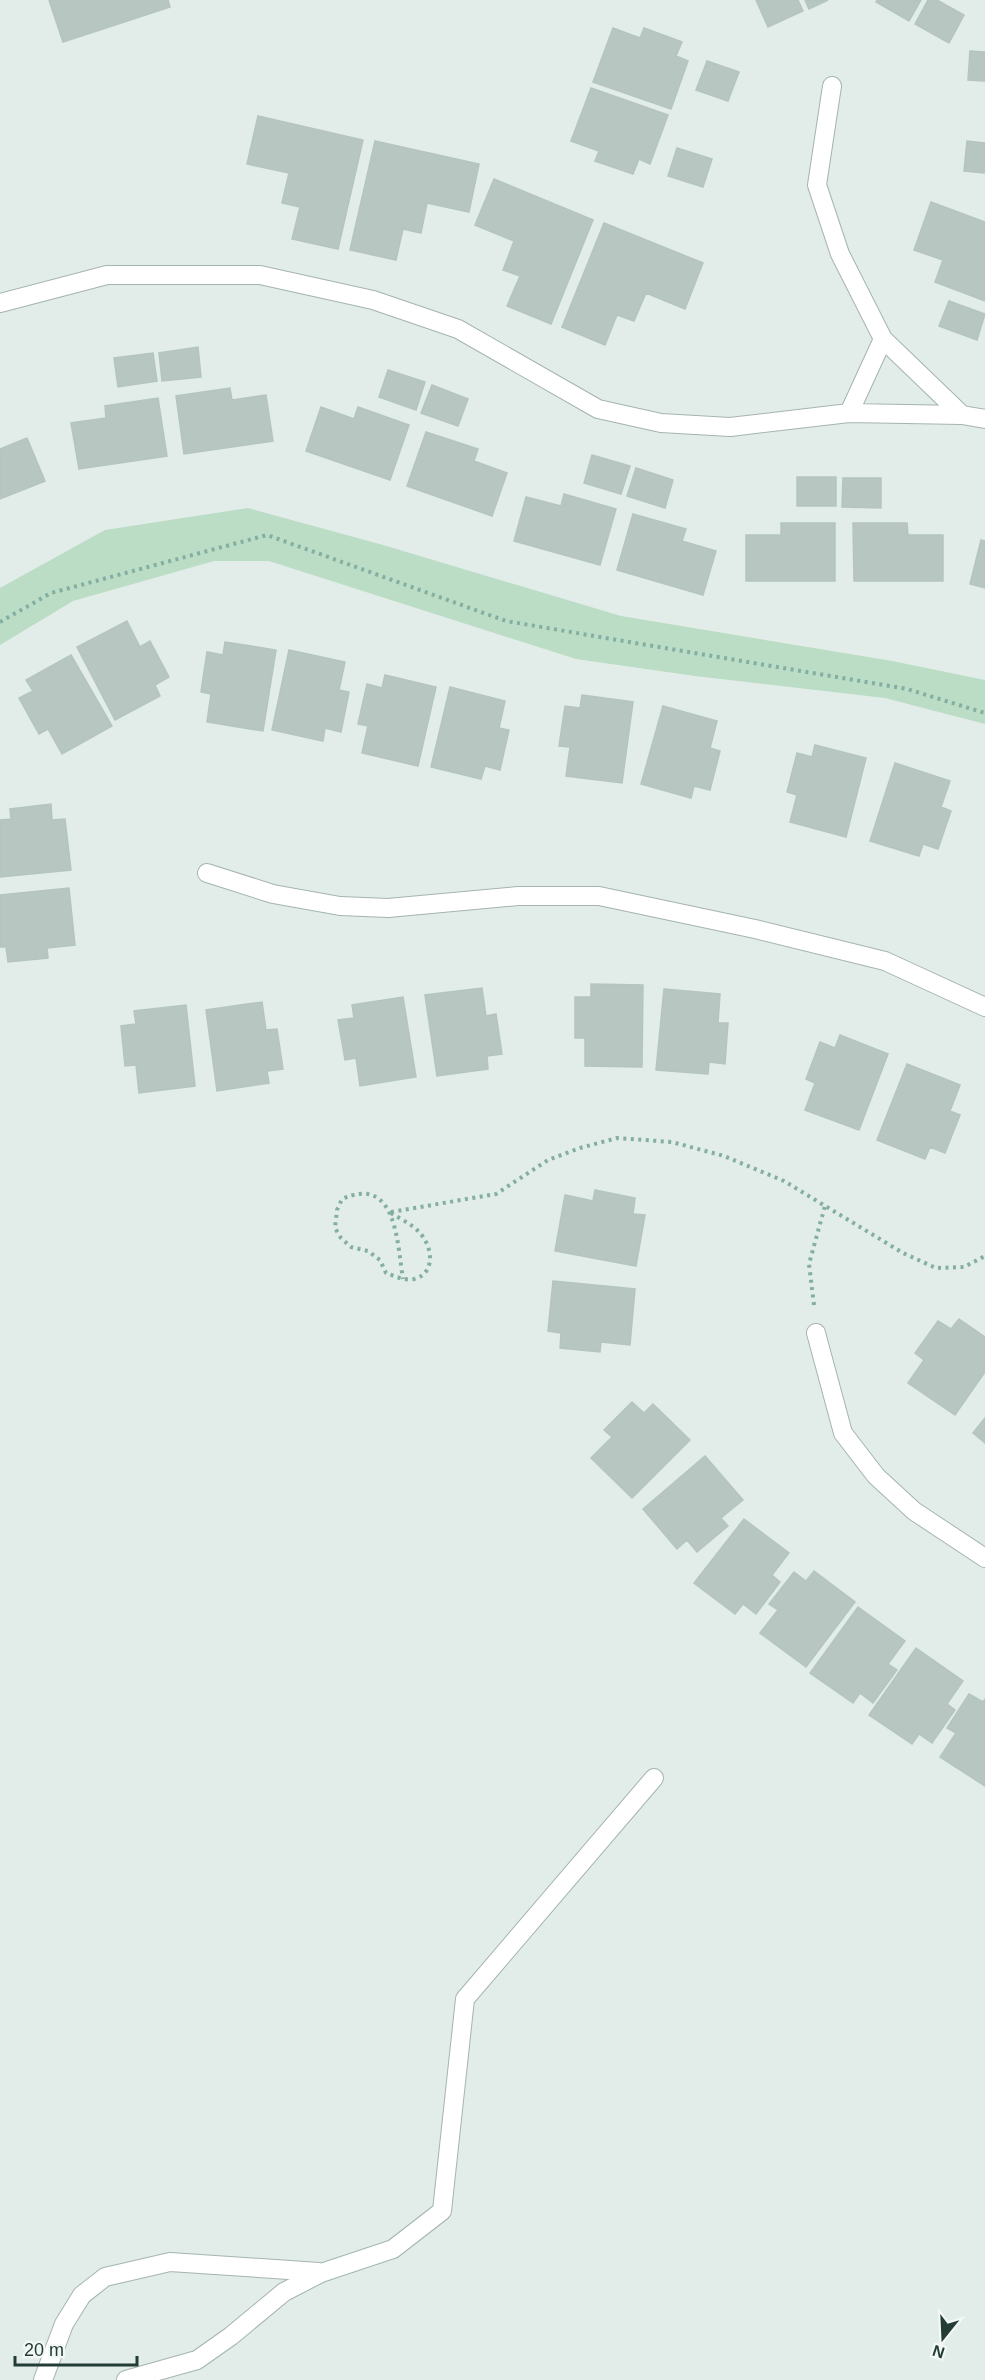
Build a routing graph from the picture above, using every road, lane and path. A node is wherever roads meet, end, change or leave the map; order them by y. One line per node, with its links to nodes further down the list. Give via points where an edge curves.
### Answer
1 (832, 86): 3 (lane, via 817,185 840,255)
2 (0, 303): 4 (lane, via 108,275 260,275 373,300 458,329 598,409 661,423 730,427)
3 (883, 339): 4 (lane); 5 (lane)
4 (849, 413): 5 (lane)
5 (962, 415): 6 (lane)
6 (985, 419)
7 (0, 622): 8 (path, via 51,593 267,535 506,621 907,689)
8 (985, 713)
9 (207, 873): 10 (lane, via 273,894 340,906 388,908 518,896 599,896 885,961)
10 (985, 1007)
11 (825, 1206): 12 (path, via 784,1181 724,1156 672,1142 617,1138 548,1160 496,1194); 13 (path, via 936,1268 964,1267); 15 (path, via 809,1264)
12 (391, 1212): 14 (path); 14 (path, via 419,1231 431,1256 426,1270 415,1279); 14 (path, via 382,1199 367,1193 354,1194 342,1199 335,1228 351,1247 368,1251 380,1260 386,1273)
13 (985, 1256)
14 (403, 1279)
15 (816, 1334): 16 (lane, via 843,1433 876,1476 914,1511)
16 (985, 1558)
17 (654, 1778): 18 (lane, via 465,1999 442,2211 393,2249)
18 (321, 2272): 19 (lane, via 171,2262 105,2277 82,2295 64,2324); 20 (lane, via 284,2292 197,2360)
19 (44, 2380)
20 (126, 2380)

